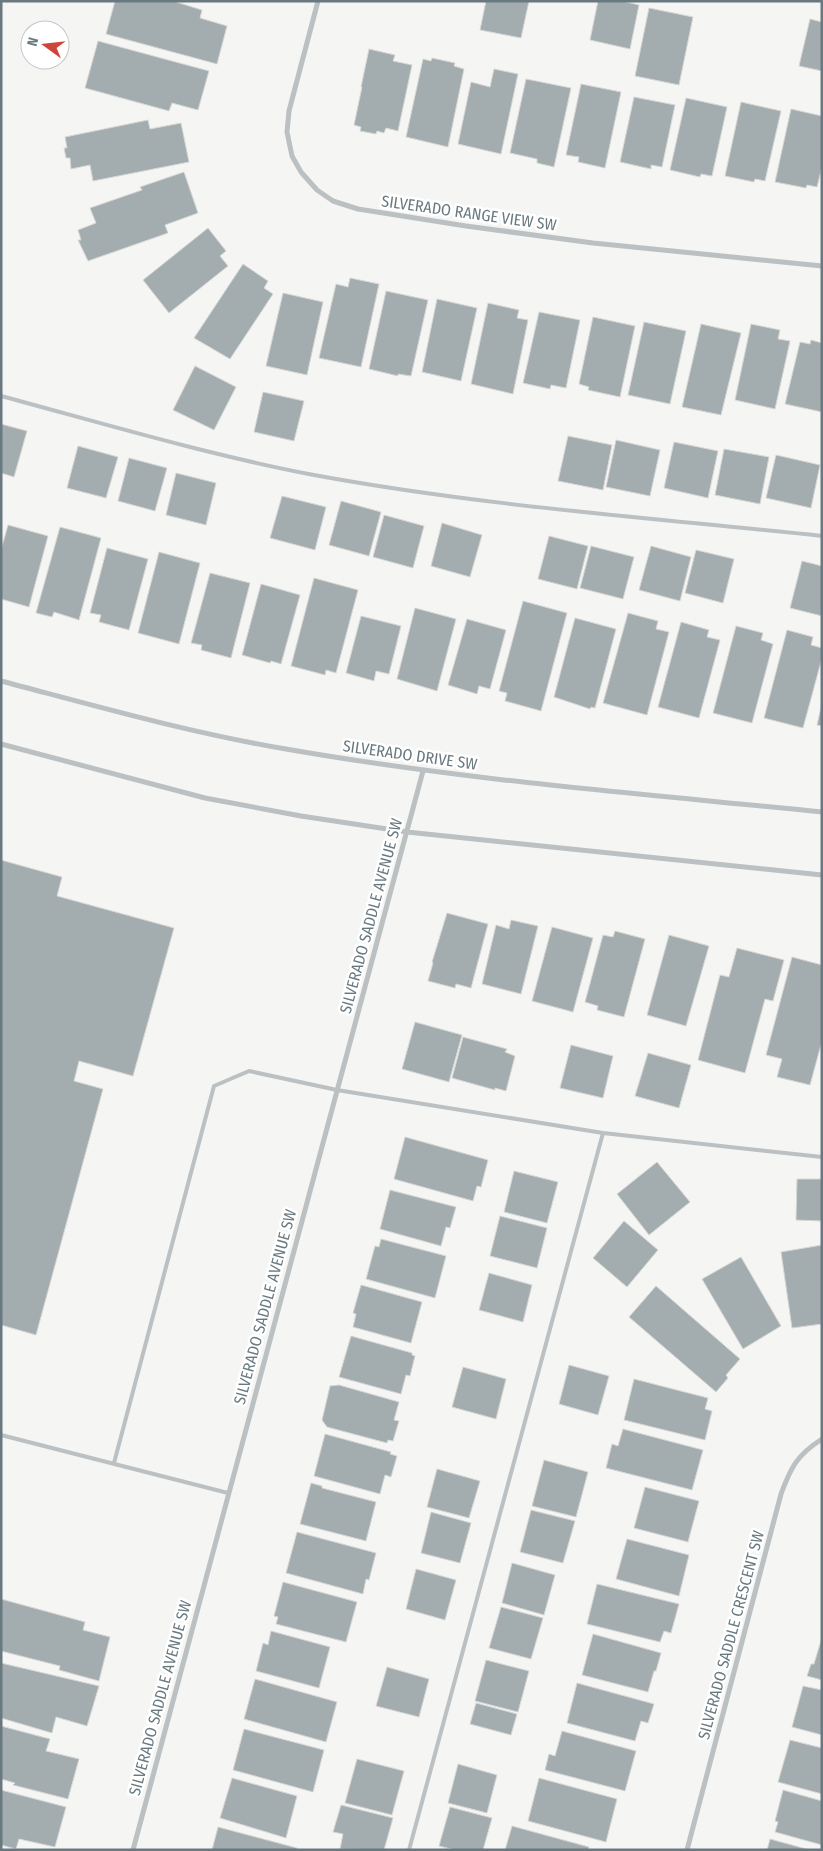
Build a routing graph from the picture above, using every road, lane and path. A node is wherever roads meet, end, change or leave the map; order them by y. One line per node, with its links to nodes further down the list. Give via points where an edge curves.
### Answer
1 (318, 1): 2 (street, SILVERADO RANGE VIEW SW, via 289,111 287,132 292,156 301,172 316,190 333,201 358,209 476,228)
2 (822, 266)
3 (1, 396): 4 (lane, via 214,453 314,475 467,498)
4 (822, 536)
5 (1, 681): 7 (street, SILVERADO DRIVE SW, via 166,725 285,749)
6 (1, 744): 9 (street, via 205,798)
7 (423, 771): 8 (street, SILVERADO DRIVE SW); 9 (street, SILVERADO SADDLE AVENUE SW)
8 (822, 812)
9 (407, 832): 10 (street); 11 (street, SILVERADO SADDLE AVENUE SW)
10 (822, 875)
11 (337, 1090): 12 (lane); 16 (lane, via 248,1071 214,1086); 17 (street, SILVERADO SADDLE AVENUE SW)
12 (603, 1133): 13 (lane); 19 (lane)
13 (822, 1156)
14 (1, 1435): 16 (lane)
15 (822, 1439): 20 (street, SILVERADO SADDLE CRESCENT SW, via 807,1449 790,1470 781,1494)
16 (114, 1462): 17 (lane)
17 (228, 1493): 18 (street, SILVERADO SADDLE AVENUE SW)
18 (133, 1850)
19 (409, 1850)
20 (687, 1850)

